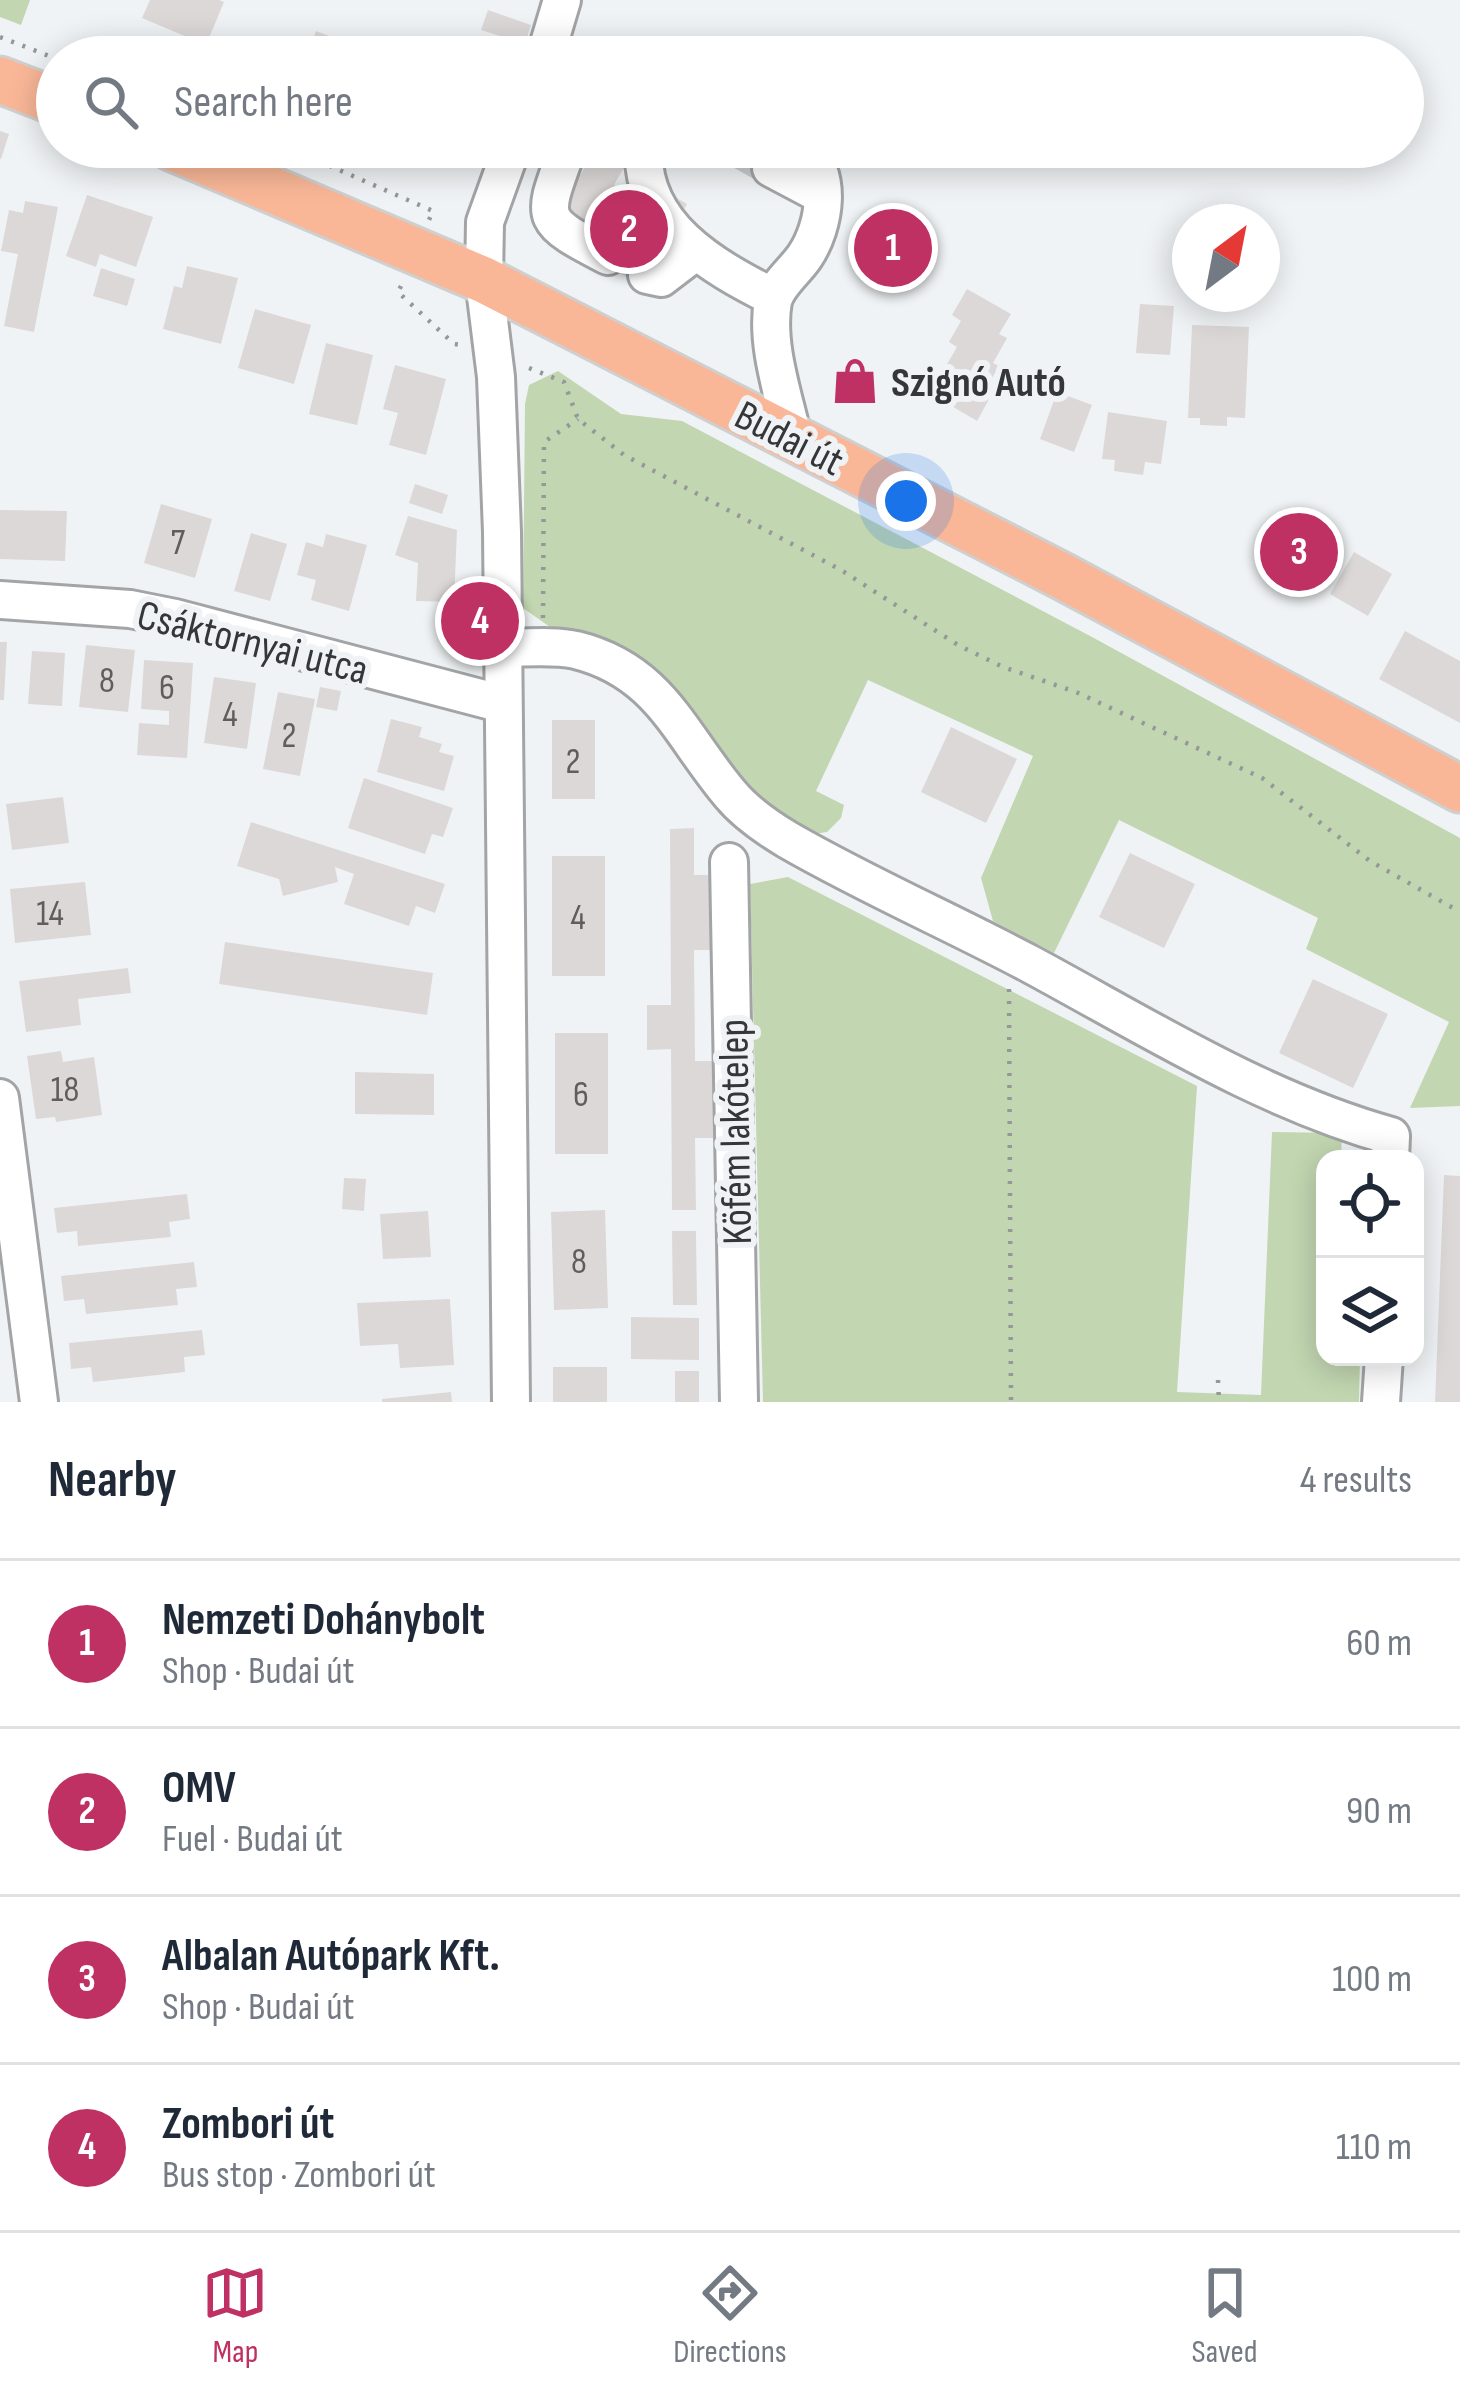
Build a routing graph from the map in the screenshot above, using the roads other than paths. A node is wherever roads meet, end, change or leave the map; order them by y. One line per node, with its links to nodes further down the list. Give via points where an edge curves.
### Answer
1 (562, 0): 2 (street)
2 (552, 36)
3 (0, 80): 4 (main road)
4 (36, 93)
5 (220, 168): 13 (main road, Budai út)
6 (504, 168): 13 (street, via 485,222)
7 (560, 168): 11 (street, via 550,218)
8 (645, 168): 10 (street, via 656,205)
9 (796, 168): 14 (street, via 822,196 821,218 807,254)
10 (695, 253): 12 (street, via 661,278); 14 (street)
11 (608, 256)
12 (646, 275)
13 (484, 280): 15 (main road, Budai út); 17 (street)
14 (773, 297): 15 (street)
15 (793, 438): 19 (main road, Budai út)
16 (0, 600): 18 (street, Csáktornyai utca, via 175,618)
17 (503, 648): 18 (street); 22 (street, via 575,650 616,667 671,710 734,799 777,832 1240,1077 1390,1136)
18 (503, 704): 25 (street)
19 (1460, 789)
20 (729, 862): 26 (street, Köfém lakótelep)
21 (0, 1098): 24 (street)
22 (1390, 1150)
23 (1383, 1366): 27 (street)
24 (39, 1402)
25 (511, 1402)
26 (739, 1402)
27 (1381, 1402)

